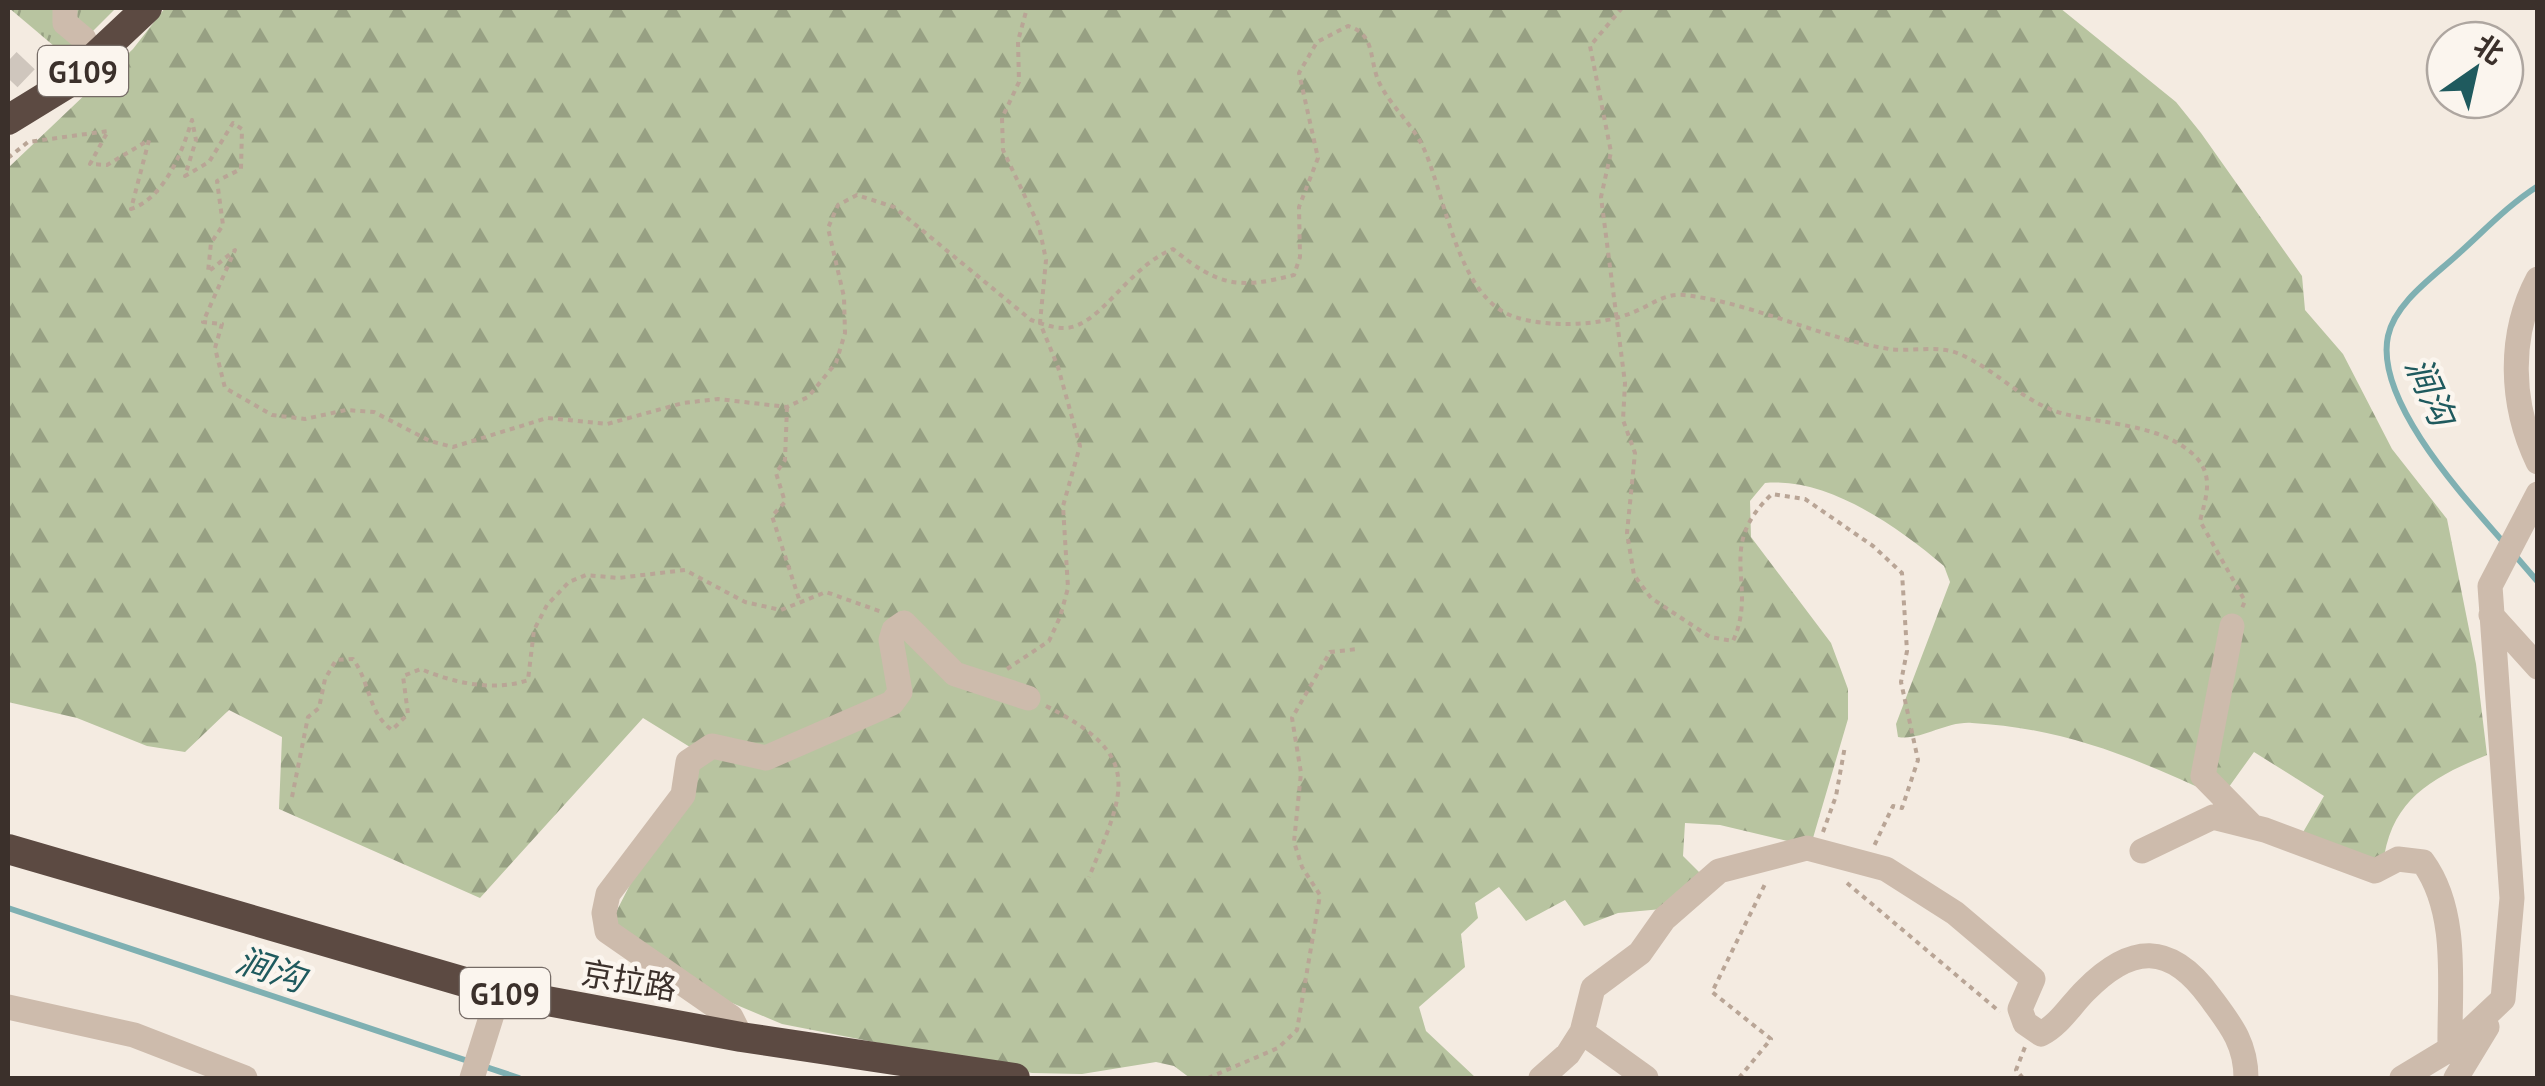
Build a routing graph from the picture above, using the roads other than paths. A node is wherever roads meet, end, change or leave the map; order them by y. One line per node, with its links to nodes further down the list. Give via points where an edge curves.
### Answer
1 (65, 8): 3 (street, via 65,22)
2 (146, 8): 4 (highway, G109, via 80,73)
3 (84, 39)
4 (8, 120)
5 (2538, 278): 6 (street, via 2518,331 2516,366 2527,439)
6 (2538, 462)
7 (2533, 504): 8 (street, via 2490,586)
8 (2492, 615): 10 (street); 16 (street, via 2512,898)
9 (2232, 626): 12 (street, via 2203,776)
10 (2538, 667)
11 (1028, 698): 19 (street, via 955,674 904,624 891,640 900,692 892,703 766,758 712,746 688,762 684,796 608,894 606,931 730,1017)
12 (2253, 827): 14 (street, via 2213,817); 20 (street, via 2375,871 2398,859 2423,862 2440,884 2448,924)
13 (8, 849): 15 (highway, 京拉路 / G109)
14 (2142, 850)
15 (499, 992): 19 (highway, 京拉路 / G109); 22 (street)
16 (2504, 999): 20 (street); 28 (street)
17 (8, 1007): 21 (street, via 134,1035)
18 (1582, 1032): 24 (street); 25 (street); 26 (street, via 1593,988 1640,953 1664,919 1719,871 1806,848 1886,869 1955,913 2032,979 2020,1009 2041,1034 2108,969 2138,953 2168,958 2194,976 2242,1040)
19 (741, 1037): 23 (highway, 京拉路 / G109)
20 (2450, 1049): 27 (street)
21 (245, 1078)
22 (472, 1078)
23 (1015, 1078)
24 (1541, 1078)
25 (1646, 1078)
26 (2246, 1078)
27 (2402, 1078)
28 (2456, 1078)

